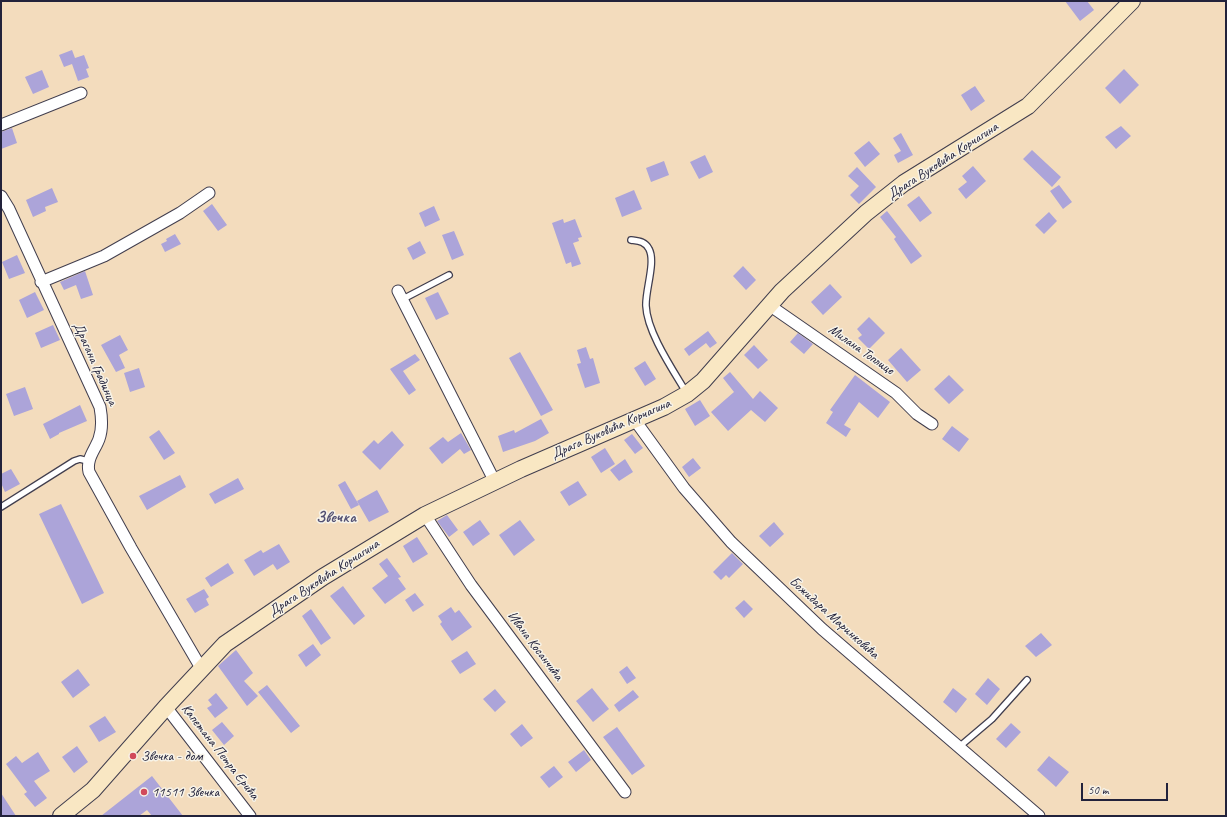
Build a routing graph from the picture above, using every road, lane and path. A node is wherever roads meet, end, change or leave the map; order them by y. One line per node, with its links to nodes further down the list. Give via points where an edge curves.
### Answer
1 (1132, 1): 10 (street, Драга Вуковића Корчагина, via 1028,106 904,184 866,213)
2 (81, 92): 3 (street)
3 (1, 125)
4 (209, 193): 8 (street, via 180,213 104,256)
5 (1, 196): 8 (street, Драгана Градинца)
6 (631, 240): 11 (lane, via 643,242 649,248 651,263 646,307 650,325)
7 (449, 275): 9 (lane)
8 (41, 282): 14 (street, Драгана Градинца, via 100,407 100,438)
9 (400, 295): 15 (street)
10 (769, 305): 11 (street, Драга Вуковића Корчагина, via 703,382); 13 (street, Милана Топлице, via 896,393 917,414)
11 (687, 394): 12 (street, Драга Вуковића Корчагина)
12 (634, 419): 15 (street, Драга Вуковића Корчагина); 21 (street, Божидара Маринковића, via 684,488 731,542 822,630)
13 (932, 424)
14 (88, 461): 16 (lane, via 74,461); 18 (street, via 89,472)
15 (495, 482): 17 (street, Драга Вуковића Корчагина)
16 (1, 507)
17 (425, 515): 18 (street, Драга Вуковића Корчагина, via 310,586 225,644); 22 (street, Ивана Косанчића, via 471,585)
18 (201, 668): 20 (street, Драга Вуковића Корчагина)
19 (1027, 680): 21 (lane, via 992,719)
20 (166, 707): 23 (street, Драга Вуковића Корчагина, via 93,790); 24 (street, Капетана Петра Ерића)
21 (959, 747): 25 (street, Божидара Маринковића)
22 (625, 792)
23 (61, 816)
24 (250, 816)
25 (1039, 816)

